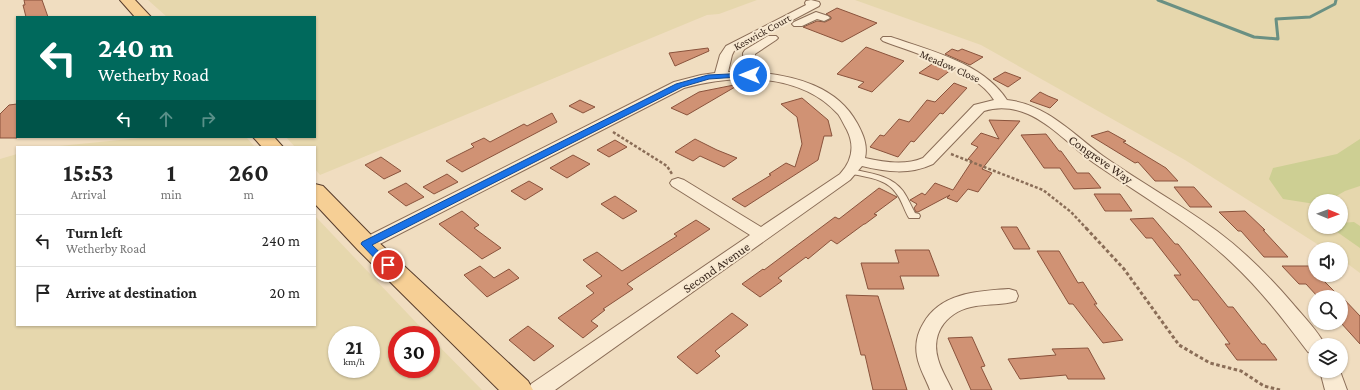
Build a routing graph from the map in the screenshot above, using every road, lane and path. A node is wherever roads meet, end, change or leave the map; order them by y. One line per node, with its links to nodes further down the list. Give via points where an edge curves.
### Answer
1 (127, 0): 3 (main road)
2 (810, 2): 7 (street, Keswick Court, via 814,4 730,49)
3 (141, 16)
4 (824, 18): 6 (street, via 816,15 756,47 749,53)
5 (887, 39): 8 (street, Meadow Close, via 972,73 996,91)
6 (750, 75): 7 (street); 13 (street, via 783,80 813,90 838,105 853,124 859,144 859,155)
7 (720, 76): 9 (street, via 701,78 679,85)
8 (1003, 104): 12 (street, Congreve Way, via 980,108); 20 (street, Congreve Way, via 1040,115 1097,158 1207,232 1263,282)
9 (601, 125): 14 (path, via 667,166); 18 (street)
10 (264, 138): 11 (main road)
11 (272, 146)
12 (940, 150): 13 (street, Congreve Way, via 928,161 911,168); 25 (path, via 1043,190 1071,212 1124,269 1179,345 1210,362 1241,371 1264,386)
13 (854, 166): 16 (lane, via 892,184 900,191 912,216); 17 (street, Second Avenue, via 845,177)
14 (678, 183): 17 (street)
15 (316, 192): 18 (main road)
16 (916, 216)
17 (762, 235): 23 (street, Second Avenue)
18 (366, 244): 22 (main road)
19 (1009, 296): 24 (street, via 962,301 937,318 928,334 926,344 927,356)
20 (1309, 338)
21 (1332, 378): 26 (street)
22 (518, 390)
23 (539, 390)
24 (941, 390)
25 (1280, 390)
26 (1336, 390)

